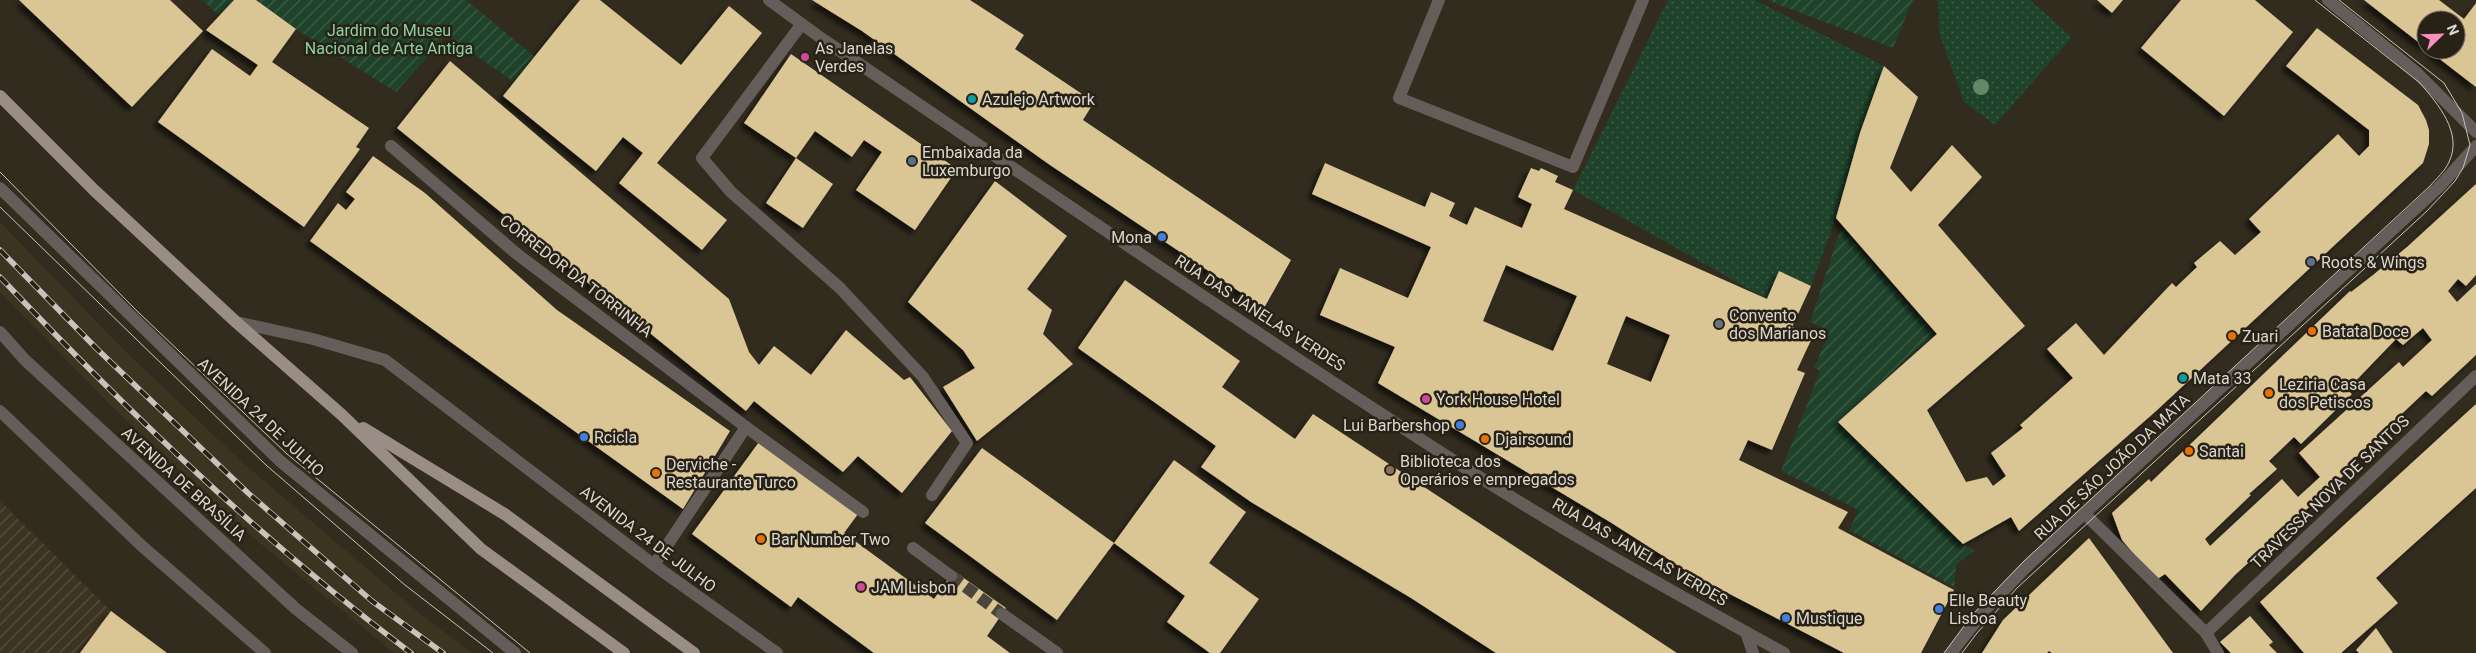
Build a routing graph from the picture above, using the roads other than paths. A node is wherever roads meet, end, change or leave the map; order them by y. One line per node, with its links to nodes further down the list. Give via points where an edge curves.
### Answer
1 (769, 0): 5 (street, RUA DAS JANELAS VERDES)
2 (1439, 0): 3 (street, via 1399,98 1573,167)
3 (1643, 0)
4 (2328, 0): 7 (street, via 2417,73)
5 (801, 24): 17 (street, via 702,158 731,192 840,288 924,377 967,443); 24 (street, RUA DAS JANELAS VERDES, via 1231,315 1483,479)
6 (0, 96): 11 (main road, via 94,190)
7 (2476, 132)
8 (391, 146): 16 (street, CORREDOR DA TORRINHA, via 517,254)
9 (2476, 146): 19 (street, RUA DE SÃO JOÃO DA MATA, via 2440,186)
10 (0, 188): 28 (street, AVENIDA 24 DE JULHO, via 280,461)
11 (236, 322): 15 (main road); 21 (street, AVENIDA 24 DE JULHO, via 313,339 385,360)
12 (0, 332): 27 (street, AVENIDA DE BRASÍLIA, via 25,360 296,609)
13 (2476, 376): 25 (street, TRAVESSA NOVA DE SANTOS)
14 (0, 411): 26 (street, via 143,547)
15 (342, 415): 29 (main road, via 481,549); 30 (main road, via 506,515)
16 (746, 427): 18 (street, CORREDOR DA TORRINHA); 21 (street)
17 (932, 494)
18 (863, 512)
19 (2085, 514): 25 (street); 35 (street, RUA DE SÃO JOÃO DA MATA, via 2024,569)
20 (913, 548): 22 (street)
21 (654, 565): 31 (street, AVENIDA 24 DE JULHO)
22 (951, 576)
23 (1002, 614): 32 (street)
24 (1746, 632): 33 (street); 34 (street, RUA DAS JANELAS VERDES)
25 (2206, 633): 36 (street)
26 (265, 653)
27 (352, 653)
28 (515, 653)
29 (624, 653)
30 (694, 653)
31 (777, 653)
32 (1057, 653)
33 (1754, 653)
34 (1784, 653)
35 (1951, 653)
36 (2218, 653)

